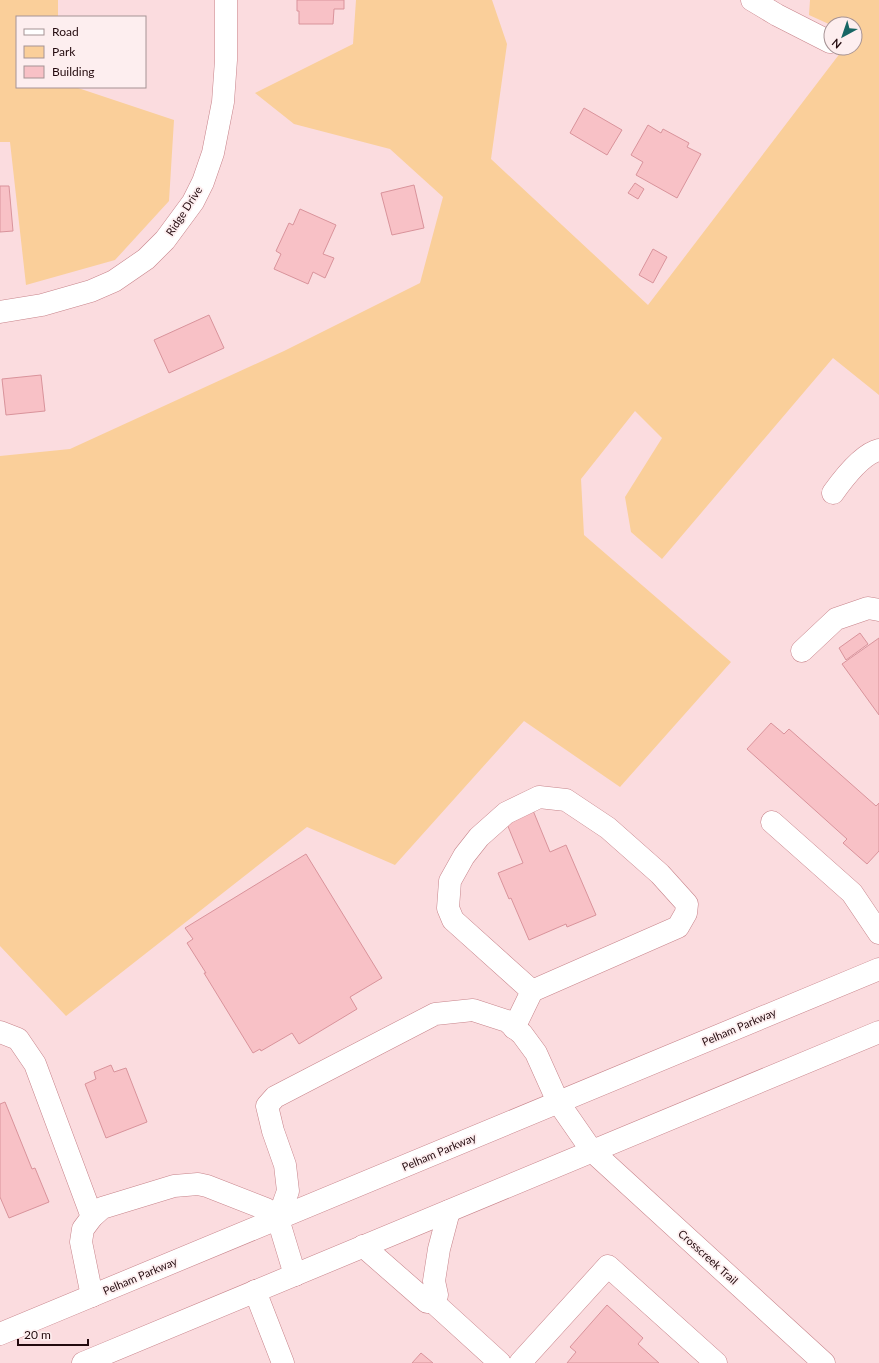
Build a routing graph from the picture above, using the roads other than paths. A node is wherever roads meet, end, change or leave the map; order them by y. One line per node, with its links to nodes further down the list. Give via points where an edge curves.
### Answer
1 (226, 0): 4 (main road, Ridge Drive, via 223,102 206,175 189,208 165,240 146,259 114,281 91,291 42,305)
2 (752, 0): 3 (main road)
3 (823, 38)
4 (0, 312)
5 (879, 450): 6 (main road, via 872,451 847,474)
6 (833, 493)
7 (879, 610): 8 (main road, via 868,608 836,619)
8 (802, 651)
9 (772, 822): 10 (main road, via 852,893)
10 (879, 933)
11 (879, 969): 16 (main road, Pelham Parkway)
12 (532, 991): 12 (main road, via 678,927 686,913 687,904 660,874 608,828 566,800 539,797 506,813 479,837 450,880 448,908 453,920); 13 (main road)
13 (514, 1028): 16 (main road, Crosscreek Trail, via 522,1034 536,1053); 20 (main road, Crosscreek Trail, via 506,1021 473,1010 435,1014 275,1097 267,1106 285,1165 288,1191)
14 (0, 1032): 19 (main road, via 18,1039 35,1064)
15 (879, 1032): 17 (main road)
16 (558, 1102): 17 (main road, Crosscreek Trail); 20 (main road, Pelham Parkway)
17 (592, 1151): 18 (main road); 27 (main road, Crosscreek Trail)
18 (449, 1211): 21 (main road); 25 (main road, via 439,1249 434,1280 437,1295)
19 (92, 1217): 20 (main road, via 102,1208 174,1186 198,1184 266,1209); 24 (main road, via 83,1229 81,1242)
20 (278, 1219): 22 (main road); 24 (main road, Pelham Parkway)
21 (362, 1246): 22 (main road); 25 (main road, via 427,1302)
22 (295, 1275): 23 (main road)
23 (255, 1291): 28 (main road); 29 (main road)
24 (92, 1296): 26 (main road, Pelham Parkway)
25 (433, 1302): 30 (main road)
26 (0, 1334)
27 (815, 1360)
28 (92, 1361)
29 (283, 1363)
30 (500, 1363)
31 (520, 1363): 32 (main road, via 608,1266)
32 (716, 1363)

